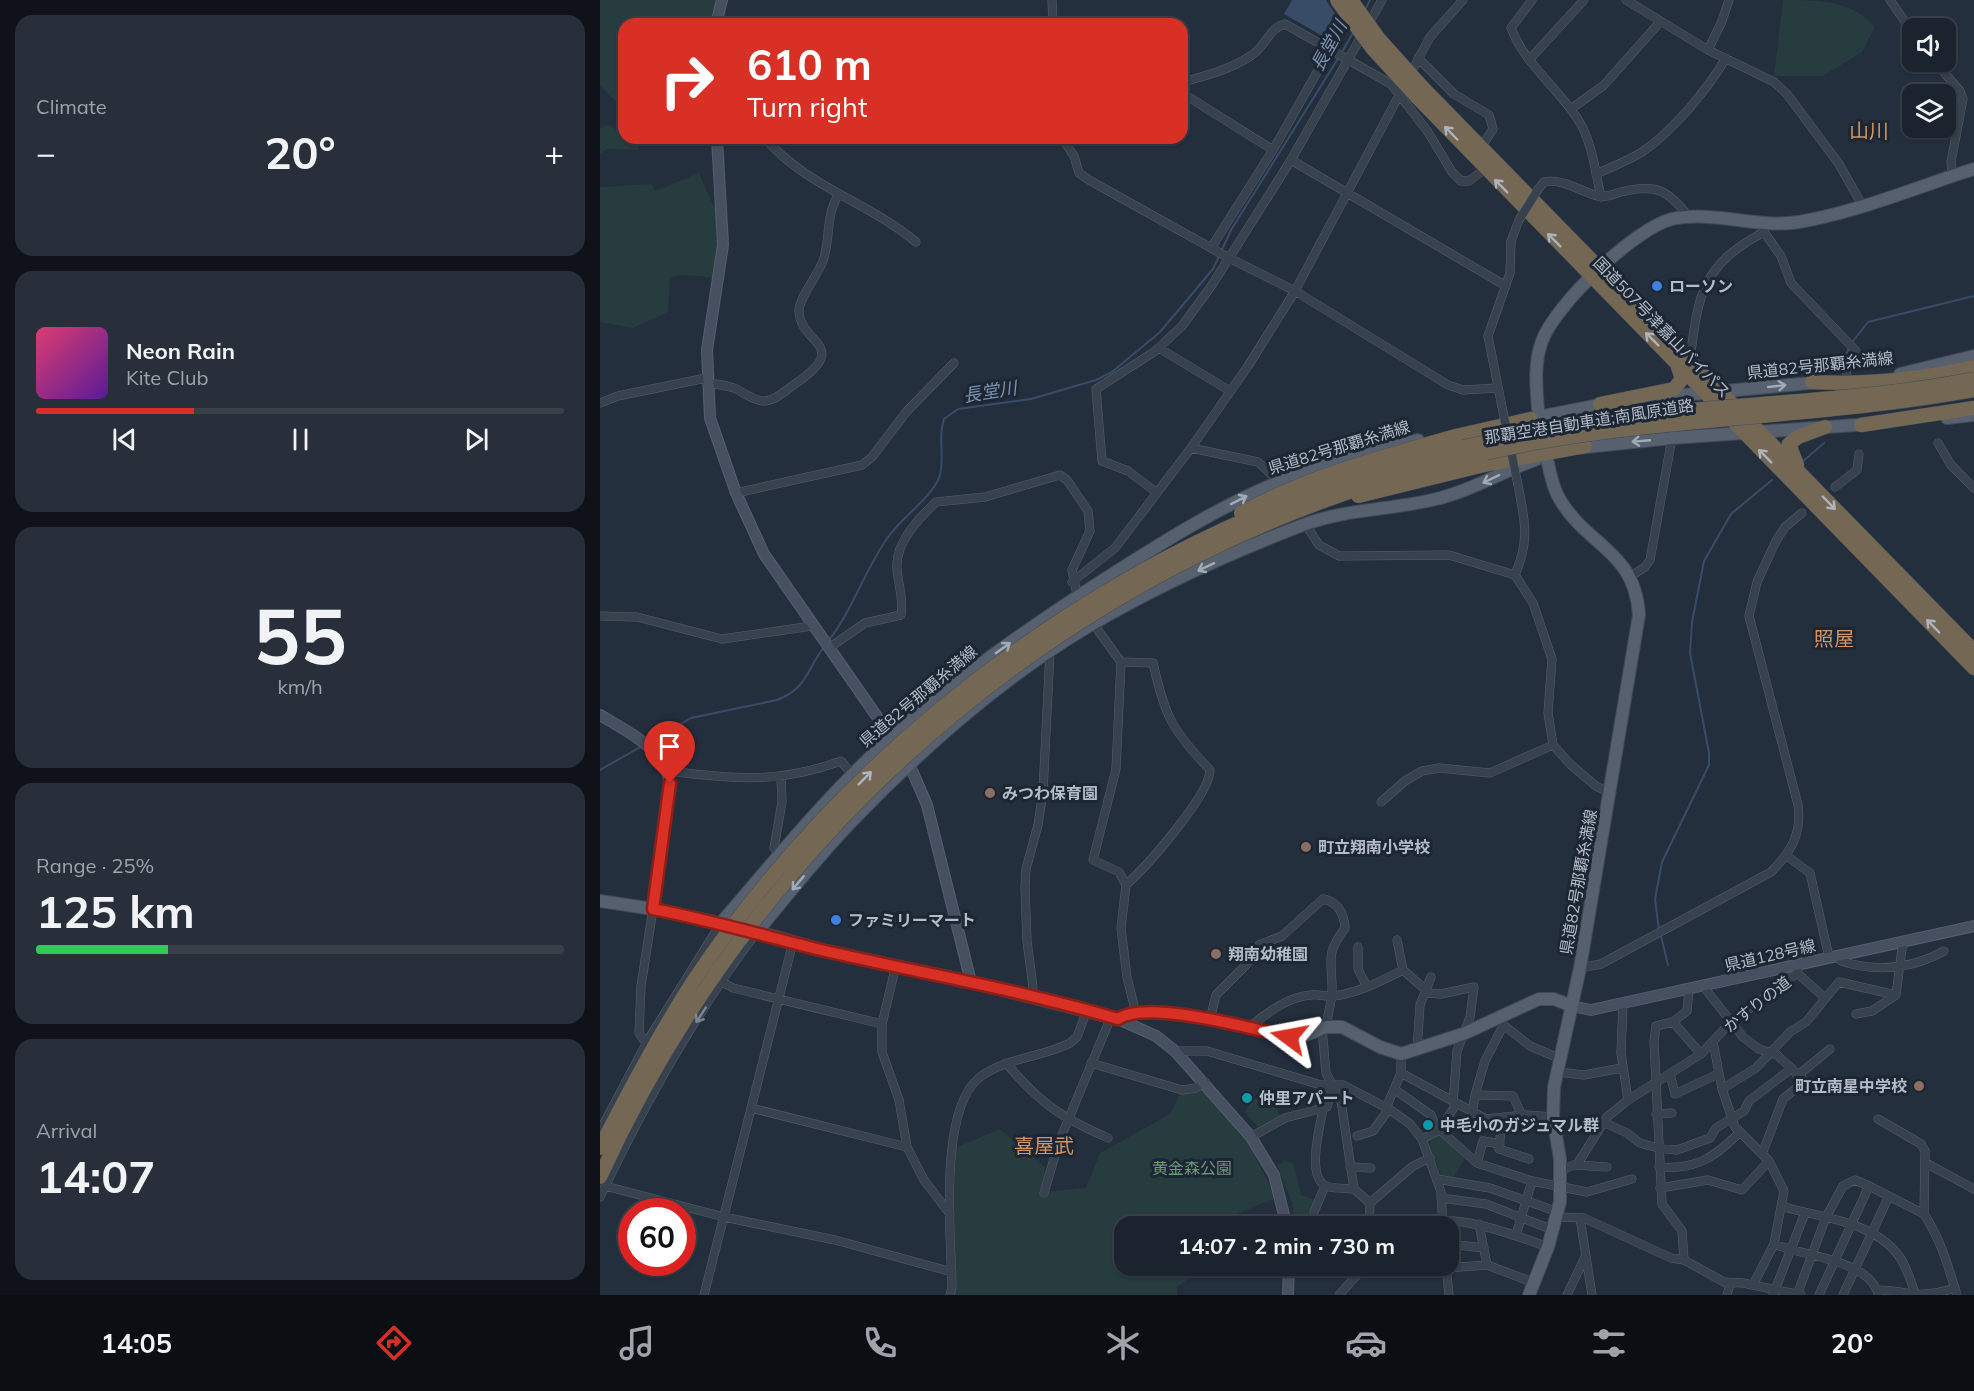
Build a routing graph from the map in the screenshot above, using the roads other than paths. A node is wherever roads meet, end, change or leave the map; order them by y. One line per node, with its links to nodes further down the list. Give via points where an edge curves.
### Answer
1 (722, 0): 13 (street)
2 (1052, 0): 14 (street)
3 (1337, 0): 25 (highway, 国道507号津嘉山バイパス, bridge, via 1373,49)
4 (1351, 0): 25 (highway, 国道507号津嘉山バイパス, bridge)
5 (1359, 0): 17 (street)
6 (1382, 0): 21 (street)
7 (1463, 0): 19 (street, via 1430,37)
8 (1532, 0): 22 (street, via 1511,28)
9 (1584, 0): 22 (street)
10 (1626, 0): 16 (street)
11 (1729, 0): 18 (street)
12 (1890, 0): 15 (street)
13 (718, 18)
14 (1053, 18)
15 (1902, 18)
16 (1660, 22): 18 (street); 28 (street, via 1604,85)
17 (1330, 48): 21 (street); 24 (street, via 1296,28 1280,25 1251,56); 33 (street)
18 (1708, 50): 20 (street)
19 (1418, 58): 26 (street); 32 (street, via 1454,94 1489,115 1493,129)
20 (1726, 58): 37 (street, via 1712,81 1669,128 1642,152); 42 (street, via 1774,82 1787,94 1839,164)
21 (1348, 60): 26 (street, via 1391,84); 34 (street)
22 (1530, 60): 28 (street)
23 (1944, 72): 38 (street, via 1963,99 1951,162)
24 (1188, 80)
25 (1420, 93): 32 (highway, 国道507号津嘉山バイパス); 35 (highway, 国道507号津嘉山バイパス, one-way to 25)
26 (1398, 95): 35 (street, via 1461,181 1469,181); 39 (street)
27 (1188, 97): 33 (street)
28 (1571, 109): 37 (street, via 1589,142)
29 (717, 144): 58 (street, via 723,245)
30 (771, 144): 40 (street)
31 (1066, 144): 46 (street, via 1079,173)
32 (1482, 147): 48 (highway, 国道507号津嘉山バイパス)
33 (1273, 150): 46 (street)
34 (1292, 160): 39 (street); 47 (street)
35 (1485, 169): 48 (highway, 国道507号津嘉山バイパス, one-way to 35)
36 (1974, 169): 38 (main road)
37 (1596, 174): 41 (street)
38 (1953, 176): 42 (main road)
39 (1347, 193): 49 (street); 50 (street)
40 (839, 195): 45 (street, via 900,228); 58 (street, via 831,206 824,257 798,312 821,350 820,362 770,401 761,402)
41 (1601, 197): 43 (street, via 1653,188 1674,198); 49 (street, bridge, via 1557,182 1544,182 1519,220 1511,241)
42 (1862, 205): 44 (main road)
43 (1689, 217): 44 (main road); 48 (main road, via 1658,224 1641,233)
44 (1765, 228): 54 (street, via 1724,257 1709,277); 56 (street, via 1791,283 1856,351 1846,371)
45 (916, 242)
46 (1210, 248): 47 (street)
47 (1229, 258): 50 (street); 51 (street, via 1182,326)
48 (1596, 273): 54 (highway, 国道507号津嘉山バイパス); 69 (main road, via 1560,312 1543,339 1536,363)
49 (1506, 286): 60 (street, via 1488,336)
50 (1295, 291): 60 (street, via 1448,385 1462,390); 62 (street)
51 (1159, 348): 62 (street); 85 (street, via 1096,389 1102,461 1128,471)
52 (1974, 356): 56 (main road, 県道82号那覇糸満線, via 1904,373)
53 (954, 363): 86 (street, via 862,465)
54 (1683, 363): 63 (highway, 国道507号津嘉山バイパス); 64 (highway, 国道507号津嘉山バイパス); 66 (highway, via 1682,379 1674,389)
55 (1974, 367): 59 (highway, via 1894,381)
56 (1848, 379): 59 (main road, 県道82号那覇糸満線)
57 (1974, 379): 68 (highway, bridge)
58 (706, 380): 65 (street, via 618,396); 86 (street, via 710,418)
59 (1812, 382): 63 (main road, 県道82号那覇糸満線, one-way to 59)
60 (1497, 388): 90 (street, bridge, via 1527,530 1526,546)
61 (1974, 390): 68 (highway, bridge, via 1870,405)
62 (1230, 391): 78 (street)
63 (1719, 391): 64 (main road, 県道82号那覇糸満線); 73 (highway, 国道507号津嘉山バイパス)
64 (1704, 393): 66 (main road, 県道82号那覇糸満線); 74 (highway, 国道507号津嘉山バイパス)
65 (600, 403)
66 (1600, 404): 69 (main road, 県道82号那覇糸満線)
67 (1974, 408): 71 (highway)
68 (1729, 413): 89 (highway, 那覇空港自動車道;南風原道路, bridge, via 1558,439 1422,468 1330,497)
69 (1534, 414): 82 (main road, 県道82号那覇糸満線, via 1454,430 1322,466); 89 (highway, bridge, via 1303,483 1228,519)
70 (1974, 415): 71 (main road)
71 (1861, 425): 72 (main road)
72 (1825, 427): 73 (main road); 81 (highway, via 1789,444)
73 (1759, 431): 74 (main road); 81 (highway, 国道507号津嘉山バイパス)
74 (1741, 433): 75 (main road); 101 (highway, 国道507号津嘉山バイパス, one-way to 74)
75 (1672, 438): 77 (main road, one-way to 77); 91 (street, via 1650,560)
76 (1938, 443): 84 (street, via 1951,465)
77 (1585, 446): 88 (main road, one-way to 88, via 1528,462 1443,498 1358,510); 89 (highway, bridge, via 1484,465 1349,499)
78 (1191, 448): 82 (street, via 1258,462); 85 (street)
79 (1859, 454): 83 (street, via 1857,470)
80 (1548, 463): 91 (main road, 県道82号那覇糸満線, via 1566,509 1609,549)
81 (1805, 478): 98 (highway, 国道507号津嘉山バイパス, one-way to 98)
82 (1280, 482): 88 (street); 93 (main road, 県道82号那覇糸満線, one-way to 82, via 1177,533)
83 (1835, 487)
84 (1974, 488)
85 (1156, 492): 92 (street, via 1114,549)
86 (736, 493): 96 (street, via 764,554)
87 (1802, 513): 112 (street, via 1776,541 1757,582 1749,616 1798,805 1799,829)
88 (1306, 524): 90 (street, via 1319,545 1339,556 1449,555); 95 (main road, one-way to 95, via 1227,556)
89 (1174, 560): 204 (highway, 那覇空港自動車道;南風原道路, one-way to 89, bridge, via 695,980 772,878 828,816 926,722 977,680 1070,614); 221 (highway, 那覇空港自動車道;南風原道路, bridge, via 984,689 934,730 837,823 782,883 705,987 640,1094)
90 (1515, 575): 104 (street, via 1533,603 1551,651 1548,713)
91 (1631, 576): 109 (main road, 県道82号那覇糸満線, via 1639,605 1637,640)
92 (1072, 582): 93 (street); 97 (street, via 1072,570 1090,531 1088,511 1060,475 985,496 936,502 899,547 901,615 865,623)
93 (1077, 597): 95 (street); 103 (main road, 県道82号那覇糸満線, one-way to 93, via 994,654)
94 (600, 616): 96 (street, via 637,617 722,639)
95 (1093, 624): 99 (main road); 100 (street)
96 (812, 626): 97 (street)
97 (829, 648): 103 (street)
98 (1974, 651)
99 (1050, 652): 105 (main road, via 993,694); 139 (street, via 1043,790 1026,868)
100 (1121, 662): 113 (street, via 1116,769 1093,860 1119,872); 113 (street, via 1153,663 1168,719 1181,740 1210,770 1202,791 1168,838)
101 (1974, 668)
102 (600, 715): 106 (street, via 639,739 657,754)
103 (891, 737): 105 (street); 107 (main road, 県道82号那覇糸満線)
104 (1553, 745): 109 (street, via 1571,765); 110 (street, via 1490,773 1439,768 1422,771 1405,780)
105 (910, 765): 118 (main road, one-way to 118, via 833,841); 132 (street, via 927,805)
106 (668, 771): 108 (street, via 725,778); 115 (street, via 670,783)
107 (852, 774): 108 (street, via 841,761); 111 (main road, 県道82号那覇糸満線)
108 (782, 778): 111 (street, via 774,849)
109 (1610, 793): 128 (main road, 県道82号那覇糸満線)
110 (1381, 802)
111 (780, 854): 116 (main road, 県道82号那覇糸満線)
112 (1787, 856): 124 (street, via 1810,873); 128 (street, via 1771,872 1601,964)
113 (1126, 885): 145 (street, via 1121,928)
114 (600, 901): 115 (main road)
115 (653, 909): 116 (main road); 156 (street, via 641,987 639,1033)
116 (721, 923): 118 (main road); 156 (street)
117 (1974, 926): 120 (street, 県道128号線)
118 (757, 932): 121 (main road); 131 (street)
119 (1397, 940): 129 (street)
120 (1903, 941): 124 (street, 県道128号線); 127 (street)
121 (793, 942): 125 (main road); 141 (street)
122 (1358, 947): 134 (street, via 1358,969)
123 (1944, 951): 127 (street, via 1929,960)
124 (1833, 956): 126 (street, 県道128号線); 127 (street, via 1858,966)
125 (896, 965): 132 (main road); 152 (street)
126 (1798, 968): 133 (street, 県道128号線); 140 (street); 151 (street, かすりの道, via 1776,991)
127 (1899, 968): 137 (street)
128 (1580, 969): 143 (main road, 県道82号那覇糸満線)
129 (1403, 970): 134 (street); 136 (street)
130 (1431, 977): 136 (street)
131 (722, 982): 141 (street); 221 (street, one-way to 221, via 670,1061)
132 (971, 982): 139 (main road)
133 (1702, 986): 135 (street, 県道128号線); 151 (street)
134 (1367, 987): 138 (street)
135 (1689, 988): 142 (street, 県道128号線); 150 (street, via 1687,1011)
136 (1425, 991): 155 (street, via 1441,994 1474,987); 159 (street, via 1420,1005)
137 (1896, 995): 140 (street, via 1839,982); 146 (street, via 1872,1011)
138 (1331, 996): 148 (street, via 1330,956 1345,921 1332,901 1323,899 1282,936 1259,945 1246,965 1216,995); 153 (street); 154 (street, via 1308,995 1291,1000 1271,1010 1253,1024)
139 (1031, 997): 144 (main road)
140 (1824, 997): 161 (street, via 1806,1022 1790,1032)
141 (779, 998): 152 (street); 182 (street)
142 (1623, 1003): 143 (street, 県道128号線, via 1591,1010); 167 (street)
143 (1572, 1006): 149 (main road, via 1554,999 1539,999); 164 (main road, 県道82号那覇糸満線)
144 (1087, 1010): 147 (main road); 165 (street, via 1077,1037 1070,1043)
145 (1136, 1014): 147 (main road); 148 (main road, via 1175,1013)
146 (1856, 1014)
147 (1115, 1018): 160 (street, via 1155,1036); 166 (street)
148 (1210, 1020): 154 (main road)
149 (1501, 1022): 155 (main road); 164 (street, via 1530,1046); 179 (street)
150 (1673, 1022): 163 (street); 176 (street, via 1656,1026)
151 (1730, 1023): 157 (street, かすりの道); 161 (street, via 1751,1044)
152 (882, 1024): 203 (street, via 882,1052 899,1100)
153 (1324, 1027): 154 (main road, via 1299,1037); 162 (main road, via 1350,1030); 175 (street)
154 (1253, 1029)
155 (1463, 1034): 159 (main road); 181 (street, via 1457,1051)
156 (648, 1040): 196 (street)
157 (1713, 1042): 163 (street); 172 (street, かすりの道)
158 (1830, 1049): 173 (street)
159 (1417, 1050): 162 (main road)
160 (1175, 1051): 174 (street); 175 (street, via 1206,1051)
161 (1772, 1053): 168 (street); 178 (street)
162 (1401, 1054): 169 (street)
163 (1701, 1054): 171 (street)
164 (1561, 1059): 170 (main road, 県道82号那覇糸満線)
165 (1006, 1063): 193 (street, via 1043,1103); 237 (street, via 980,1077 961,1102 950,1168)
166 (1091, 1063): 174 (street, via 1182,1090); 193 (street)
167 (1622, 1068): 170 (street, via 1584,1075); 180 (street)
168 (1791, 1069): 173 (street); 189 (street, via 1749,1101 1744,1111)
169 (1401, 1072): 177 (street); 181 (street)
170 (1558, 1072): 190 (main road, 県道82号那覇糸満線)
171 (1670, 1074): 172 (street, via 1675,1094); 176 (street)
172 (1718, 1074): 178 (street, かすりの道)
173 (1797, 1076): 206 (street, via 1805,1081 1783,1099)
174 (1205, 1082): 199 (street)
175 (1327, 1084): 183 (street, via 1330,1102); 184 (street, via 1343,1085); 213 (street, via 1341,1101)
176 (1654, 1084): 180 (street); 187 (street)
177 (1394, 1089): 184 (street); 195 (street, via 1431,1114)
178 (1722, 1089): 189 (street, かすりの道)
179 (1475, 1095): 186 (street); 188 (street, via 1513,1096)
180 (1628, 1100): 194 (street)
181 (1455, 1104): 186 (street); 195 (street)
182 (751, 1108): 203 (street); 243 (street)
183 (1323, 1109): 199 (street, via 1285,1118); 222 (street, via 1315,1161 1318,1179)
184 (1388, 1109): 198 (street, via 1373,1131); 201 (street, via 1410,1124)
185 (1672, 1113): 187 (street)
186 (1472, 1114): 191 (street)
187 (1656, 1114): 205 (street)
188 (1522, 1116): 190 (street); 191 (street)
189 (1731, 1116): 197 (street, かすりの道); 205 (street, via 1710,1138 1677,1150)
190 (1553, 1117): 217 (main road, 県道82号那覇糸満線)
191 (1502, 1119): 202 (street)
192 (1878, 1119): 211 (street, via 1921,1144)
193 (1068, 1120): 200 (street); 228 (street)
194 (1603, 1122): 205 (street, via 1640,1143); 212 (street)
195 (1439, 1130): 201 (street); 210 (street)
196 (600, 1131)
197 (1739, 1133): 206 (street); 215 (street, via 1706,1160)
198 (1358, 1136)
199 (1251, 1137): 240 (street, via 1274,1175)
200 (1108, 1138)
201 (1422, 1139): 207 (street)
202 (1500, 1144): 208 (street, via 1499,1149); 210 (street, via 1483,1141)
203 (907, 1147): 237 (street, via 924,1180)
204 (600, 1148)
205 (1658, 1148): 215 (street)
206 (1762, 1154): 209 (street)
207 (1430, 1158): 218 (street); 233 (street, via 1413,1166)
208 (1529, 1159)
209 (1769, 1161): 224 (street, via 1742,1190 1708,1180); 234 (street, via 1784,1191)
210 (1478, 1163): 220 (street)
211 (1926, 1164): 227 (street); 239 (street)
212 (1575, 1165): 214 (street); 217 (street)
213 (1350, 1167): 216 (street); 225 (street)
214 (1607, 1167)
215 (1659, 1167): 224 (street)
216 (1371, 1168)
217 (1560, 1172): 226 (main road, 県道82号那覇糸満線)
218 (1437, 1179): 231 (street); 232 (street, via 1470,1183)
219 (1632, 1179): 226 (street, via 1587,1192)
220 (1532, 1181): 226 (street); 232 (street)
221 (603, 1182): 230 (street); 243 (street)
222 (1325, 1186): 225 (street); 235 (street)
223 (1869, 1186): 229 (street); 244 (street, via 1855,1180 1842,1186); 249 (street)
224 (1660, 1188): 260 (street, via 1667,1214 1682,1231)
225 (1354, 1189): 233 (street)
226 (1561, 1189): 238 (main road, 県道82号那覇糸満線)
227 (1974, 1189)
228 (1044, 1193)
229 (1889, 1196): 239 (street); 251 (street)
230 (600, 1197)
231 (1441, 1198): 242 (street); 245 (street, via 1486,1204)
232 (1527, 1201): 238 (street); 245 (street)
233 (1370, 1203): 241 (street)
234 (1781, 1206): 236 (street); 253 (street)
235 (1314, 1212)
236 (1805, 1213): 244 (street); 257 (street)
237 (950, 1214): 265 (street)
238 (1558, 1214): 246 (street); 250 (main road, 県道82号那覇糸満線)
239 (1924, 1214): 274 (street, via 1937,1234)
240 (1284, 1216)
241 (1369, 1216)
242 (1442, 1216)
243 (724, 1217): 265 (street, via 835,1240); 276 (street)
244 (1826, 1217): 249 (street); 258 (street)
245 (1522, 1218): 250 (street); 252 (street)
246 (1580, 1218): 259 (street); 260 (street, via 1671,1258)
247 (1459, 1224): 248 (street)
248 (1479, 1224): 252 (street); 256 (street)
249 (1850, 1225): 251 (street); 261 (street)
250 (1554, 1230): 255 (main road, 県道82号那覇糸満線)
251 (1872, 1234): 264 (street); 286 (street, via 1901,1258)
252 (1516, 1235): 255 (street)
253 (1774, 1244): 257 (street); 270 (street)
254 (1459, 1245): 256 (street)
255 (1548, 1247): 271 (main road, 県道82号那覇糸満線)
256 (1484, 1248): 262 (street)
257 (1792, 1252): 258 (street); 272 (street)
258 (1812, 1256): 261 (street); 284 (street)
259 (1585, 1257): 281 (street); 282 (street)
260 (1684, 1260): 269 (street)
261 (1834, 1261): 264 (street); 285 (street)
262 (1487, 1265): 263 (street); 271 (street)
263 (1459, 1266)
264 (1855, 1268): 273 (street); 275 (street)
265 (952, 1272): 277 (street)
266 (1289, 1276): 278 (street)
267 (1356, 1276): 279 (street)
268 (1447, 1276): 280 (street)
269 (1730, 1284): 270 (street); 283 (street)
270 (1753, 1285): 272 (street)
271 (1532, 1289)
272 (1774, 1292): 284 (street)
273 (1845, 1292)
274 (1956, 1292): 286 (street)
275 (1878, 1293): 286 (street, via 1895,1289)
276 (704, 1295)
277 (950, 1295)
278 (1288, 1295)
279 (1339, 1295)
280 (1449, 1295)
281 (1567, 1295)
282 (1592, 1295)
283 (1727, 1295)
284 (1798, 1295)
285 (1819, 1295)
286 (1916, 1295)

